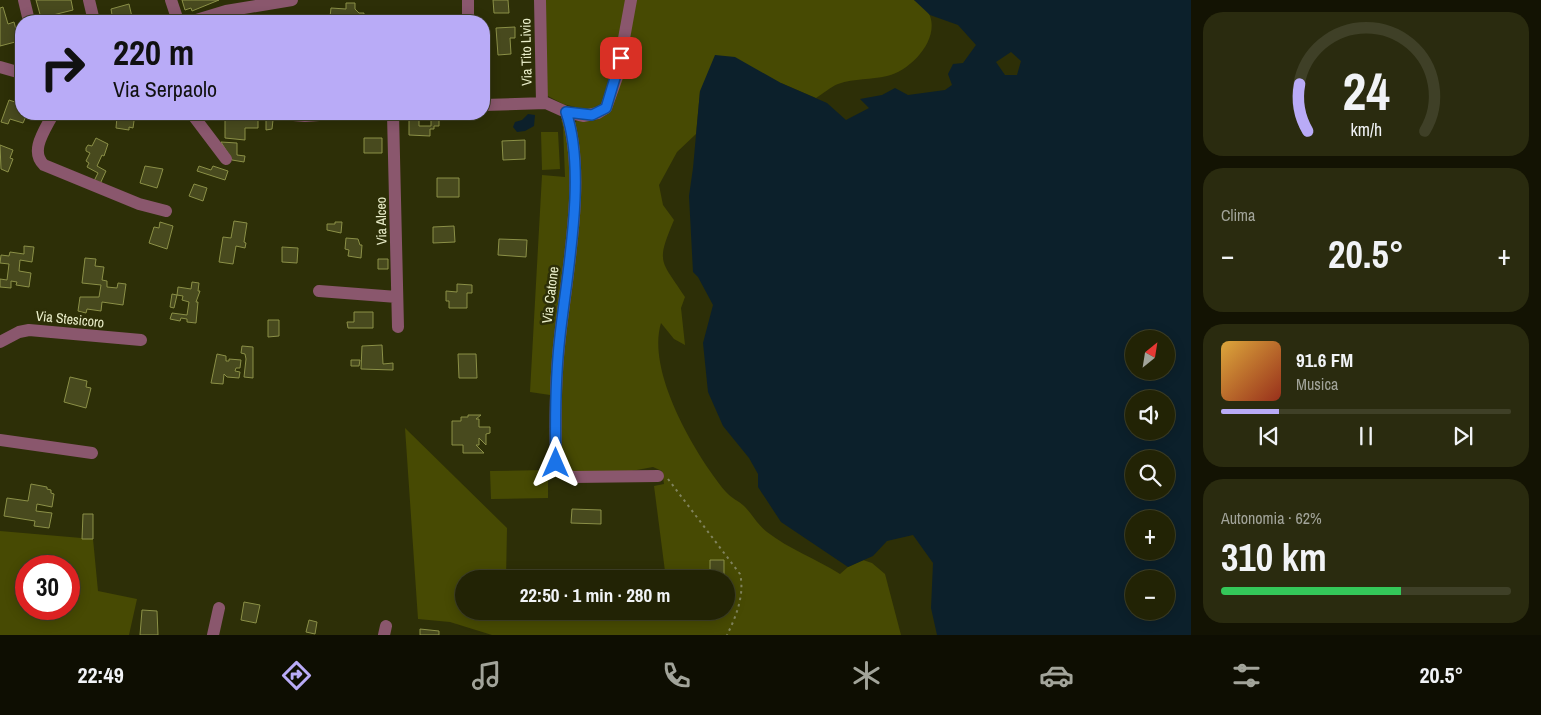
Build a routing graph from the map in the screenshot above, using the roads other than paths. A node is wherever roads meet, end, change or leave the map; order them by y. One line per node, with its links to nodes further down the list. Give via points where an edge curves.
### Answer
1 (24, 0): 8 (street)
2 (89, 0): 9 (street)
3 (171, 0): 10 (street)
4 (292, 0): 11 (street)
5 (468, 0): 12 (street)
6 (540, 0): 15 (street, Via Tito Livio)
7 (631, 0): 17 (street, via 617,77 606,108 592,115)
8 (28, 15)
9 (93, 15)
10 (176, 15)
11 (213, 15)
12 (468, 15)
13 (0, 67): 14 (street)
14 (15, 71)
15 (542, 103): 16 (street); 17 (street)
16 (490, 105)
17 (566, 112): 30 (street, Via Catone, via 574,162 574,205 555,404 556,463 559,470 572,477)
18 (50, 120): 22 (street, via 37,149 38,158 44,165 139,204)
19 (197, 120): 21 (street)
20 (393, 120): 24 (street, Via Alceo)
21 (226, 159)
22 (166, 211)
23 (318, 292): 24 (street)
24 (397, 297): 25 (street, Via Alceo)
25 (398, 327)
26 (141, 340): 27 (street, Via Stesicoro, via 24,330)
27 (0, 342)
28 (0, 440): 29 (street)
29 (92, 453)
30 (658, 476)
31 (219, 608): 32 (street)
32 (213, 635)

